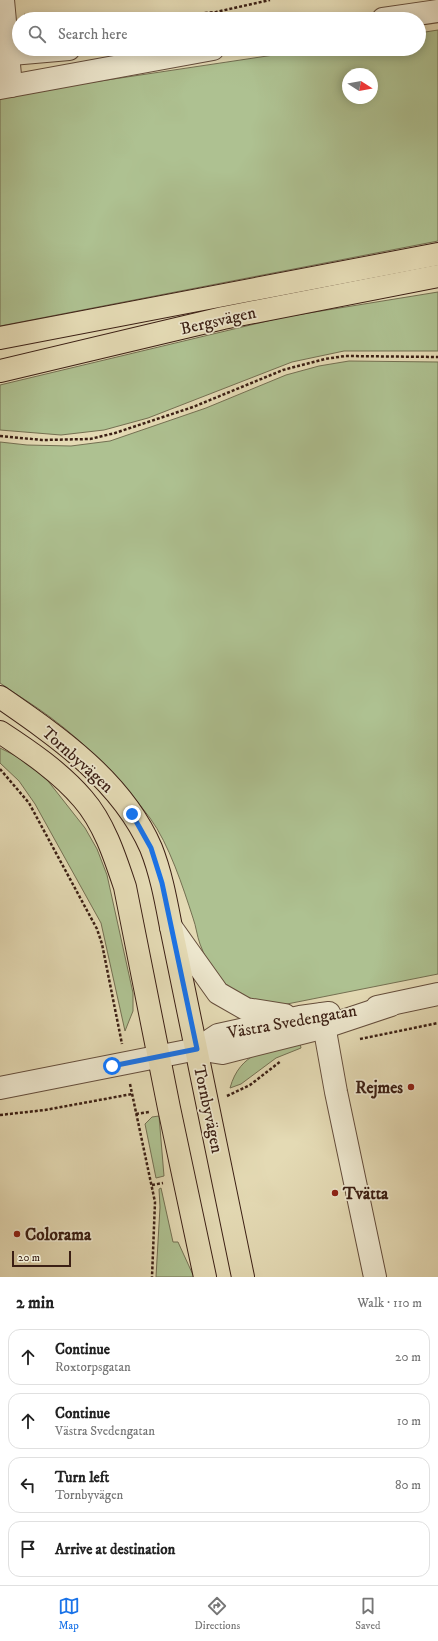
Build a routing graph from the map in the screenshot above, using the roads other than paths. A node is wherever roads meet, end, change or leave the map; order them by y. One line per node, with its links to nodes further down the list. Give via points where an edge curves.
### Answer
1 (3, 0): 4 (street)
2 (438, 11): 3 (street)
3 (426, 13)
4 (4, 54): 6 (street)
5 (175, 56): 6 (street)
6 (5, 87)
7 (438, 254): 9 (main road, Bergsvägen)
8 (438, 276): 10 (main road, Bergsvägen, via 223,318)
9 (0, 338)
10 (0, 371)
11 (0, 697): 13 (main road, Tornbyvägen, via 84,760 112,788 128,809 151,848 162,883)
12 (0, 732): 18 (main road, Tornbyvägen, via 59,775 84,800 100,824 125,887)
13 (171, 927): 15 (street, via 218,993 246,1009); 17 (main road, Tornbyvägen)
14 (438, 994): 16 (street, Västra Svedengatan, via 391,1005)
15 (300, 1017): 16 (street, Västra Svedengatan); 17 (street, Västra Svedengatan, via 218,1035)
16 (325, 1029): 17 (street, Västra Svedengatan, via 222,1053); 22 (street)
17 (197, 1049): 18 (street, Västra Svedengatan); 21 (main road, Tornbyvägen)
18 (160, 1057): 19 (street, Västra Svedengatan); 20 (main road, Tornbyvägen)
19 (0, 1088)
20 (206, 1277)
21 (243, 1277)
22 (375, 1277)

